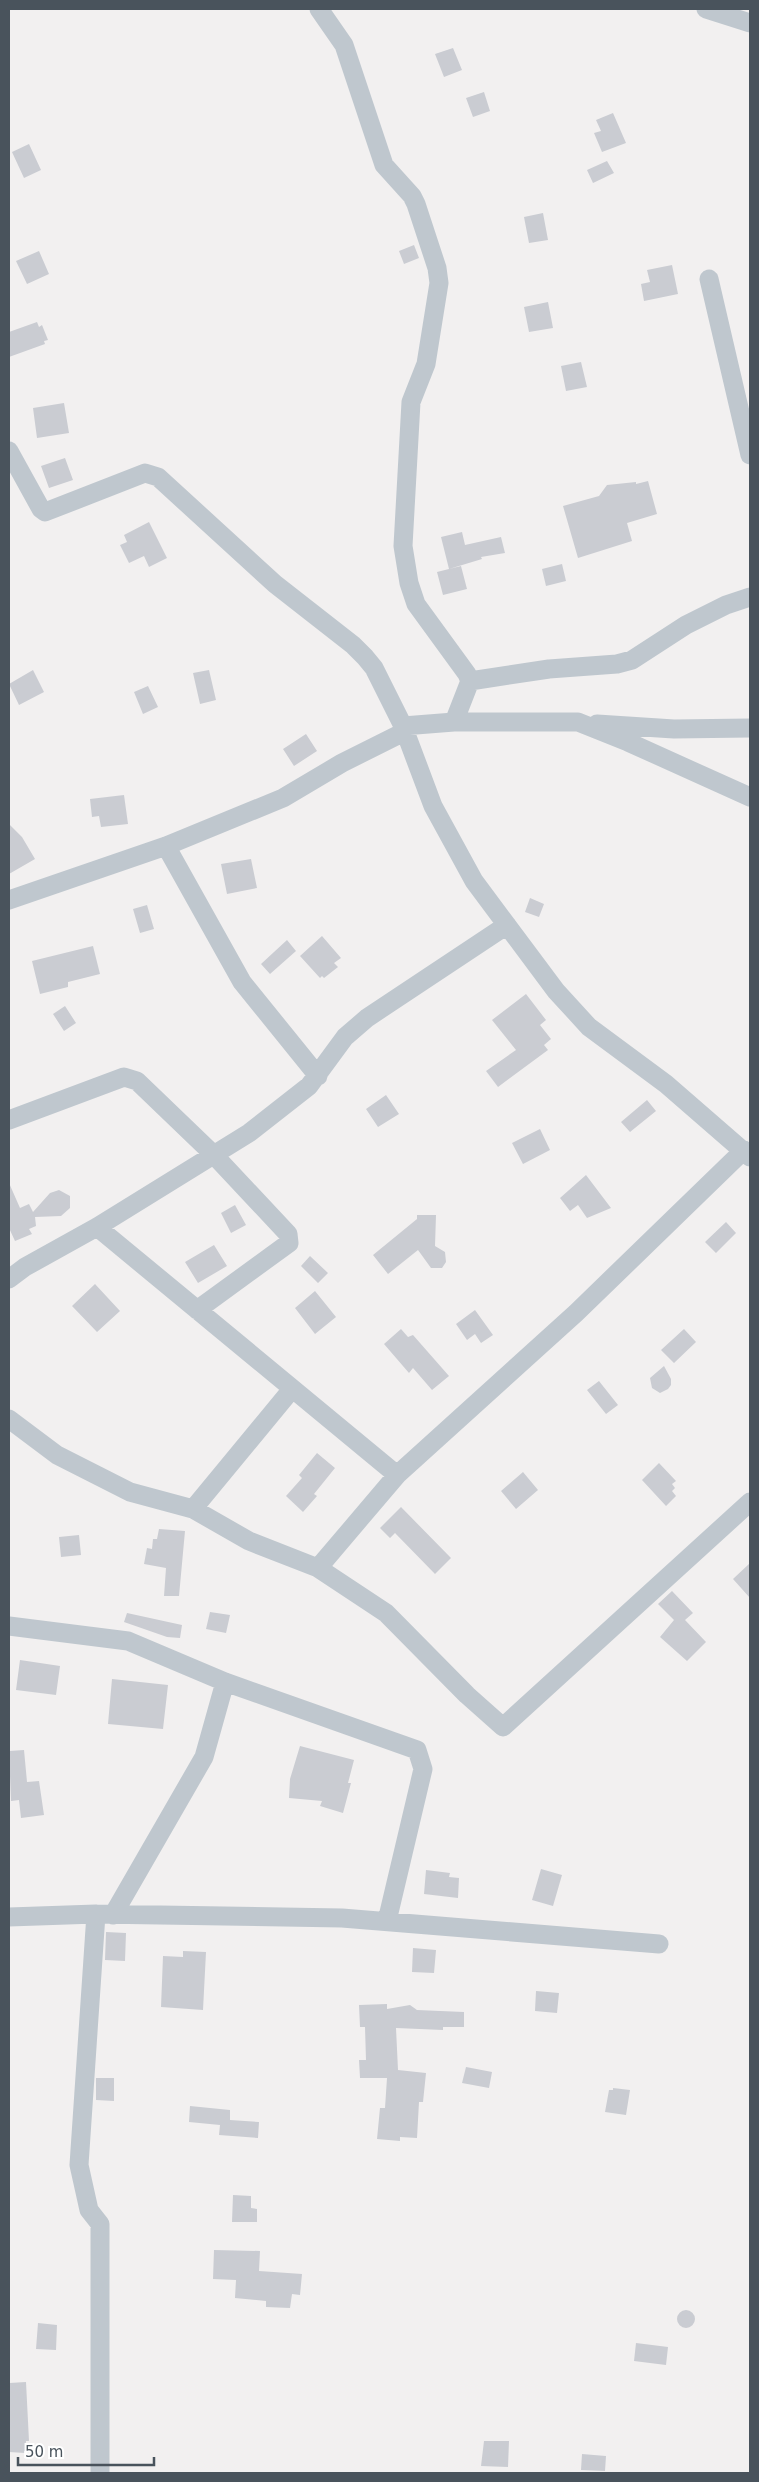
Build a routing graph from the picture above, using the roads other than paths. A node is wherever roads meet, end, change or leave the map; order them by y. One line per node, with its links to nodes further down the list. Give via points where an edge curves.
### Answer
1 (319, 9): 8 (street, via 344,44 384,165 412,196 437,268 439,283 426,364 411,402 403,546 416,604)
2 (706, 9): 3 (street)
3 (750, 22)
4 (708, 279): 6 (street)
5 (9, 451): 12 (street, via 45,512 145,473 158,478 275,584 353,645 374,668)
6 (750, 455)
7 (750, 597): 8 (street, via 686,624 632,660)
8 (470, 681): 9 (street)
9 (454, 722): 10 (street); 12 (street)
10 (578, 722): 11 (street, via 674,729); 13 (street)
11 (750, 724)
12 (403, 729): 14 (street, via 283,798); 16 (street, via 433,806 474,881)
13 (750, 797)
14 (166, 846): 15 (street); 17 (street, via 242,982)
15 (9, 900)
16 (507, 925): 17 (street, via 367,1018 345,1036); 19 (street, via 556,991 589,1027 666,1084)
17 (318, 1076): 20 (street, via 249,1133)
18 (9, 1120): 20 (street, via 124,1078 138,1081)
19 (747, 1153): 26 (street)
20 (214, 1156): 21 (street); 23 (street, via 290,1239)
21 (97, 1227): 22 (street, via 25,1266); 23 (street)
22 (9, 1280)
23 (197, 1310): 24 (street)
24 (292, 1388): 26 (street); 28 (street)
25 (9, 1419): 28 (street, via 56,1455 130,1492)
26 (396, 1475): 29 (street)
27 (750, 1502): 29 (street, via 503,1727 386,1613)
28 (194, 1509): 29 (street, via 249,1541)
29 (318, 1568)
30 (9, 1626): 31 (street, via 128,1641)
31 (225, 1682): 32 (street, via 204,1757); 34 (street, via 417,1750 422,1769)
32 (104, 1915): 33 (street); 34 (street); 36 (street, via 79,2165 89,2210 100,2224)
33 (9, 1916)
34 (387, 1921): 35 (street)
35 (659, 1944)
36 (100, 2473)

